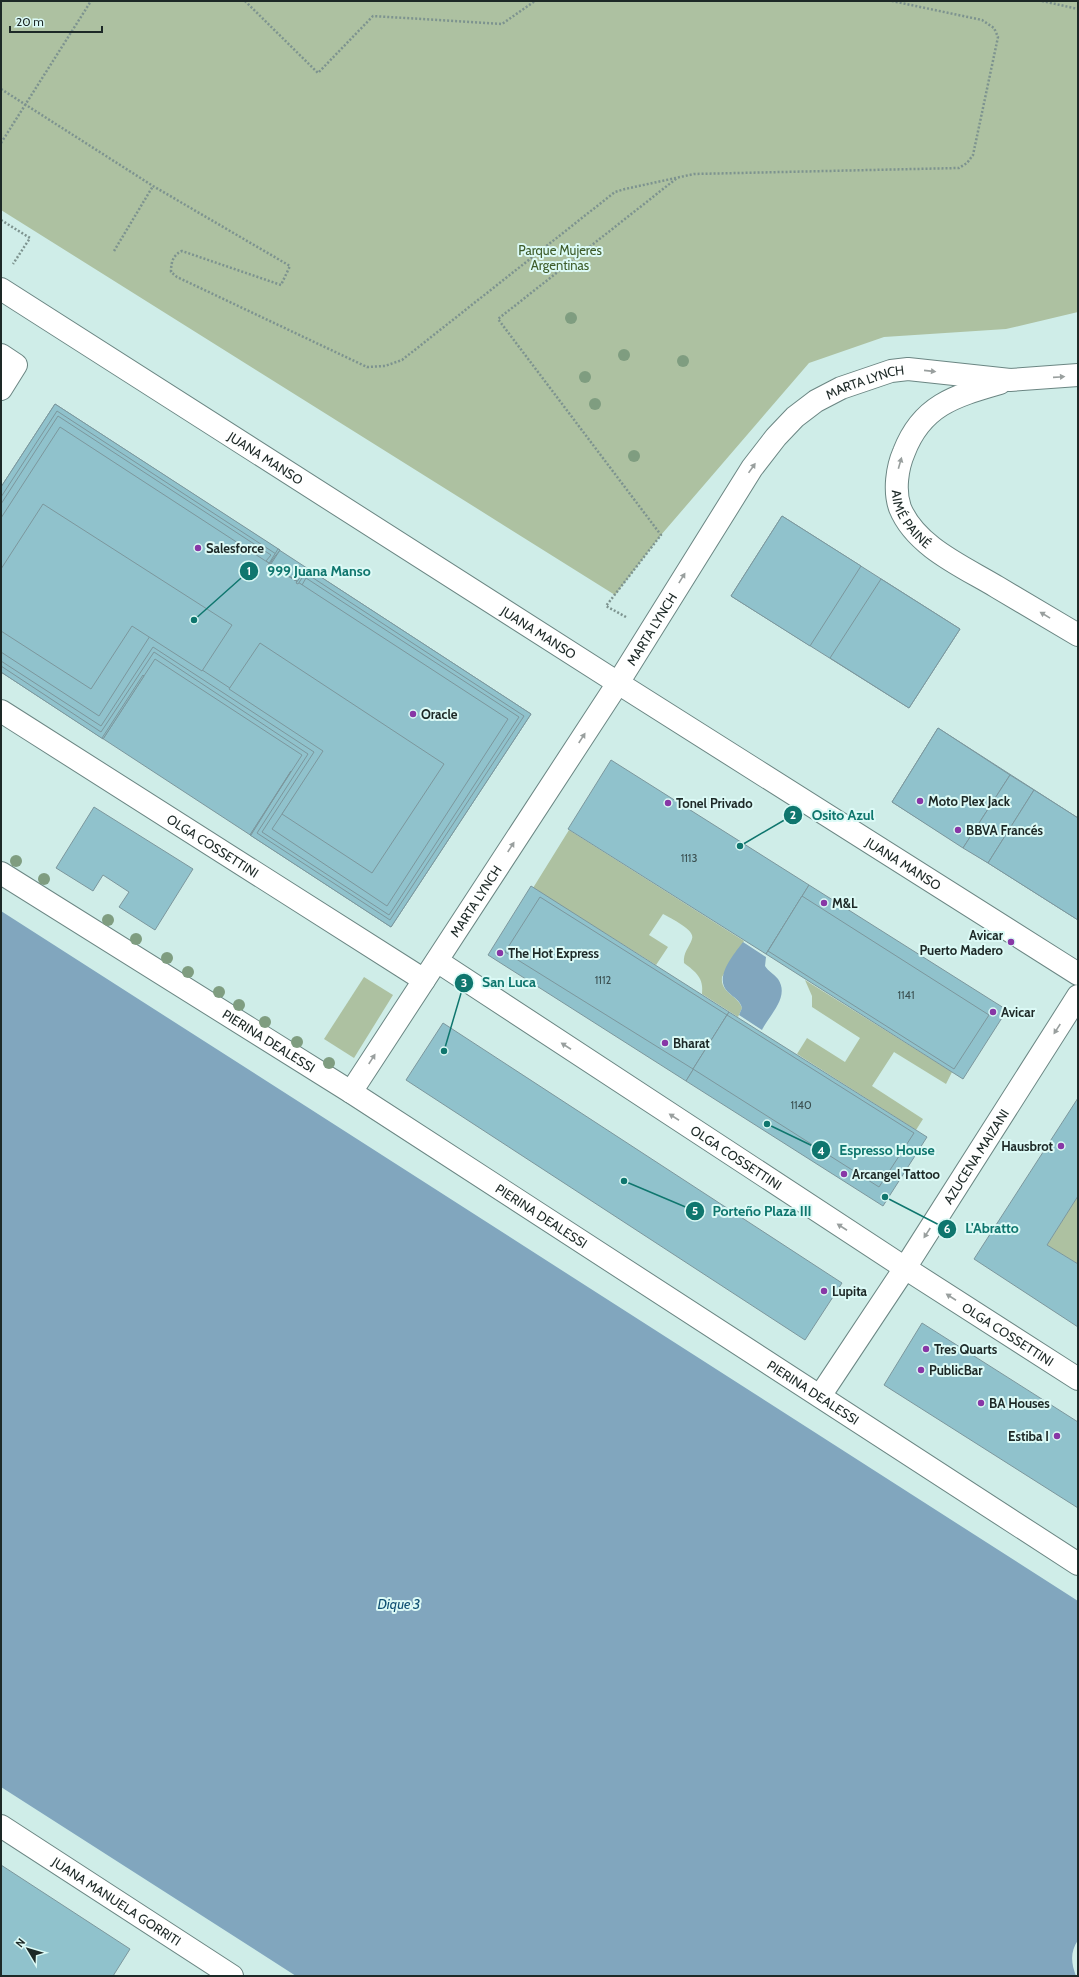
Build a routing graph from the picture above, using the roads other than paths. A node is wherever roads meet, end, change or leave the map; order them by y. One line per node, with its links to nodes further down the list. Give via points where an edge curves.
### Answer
1 (5, 280): 7 (street, JUANA MANSO)
2 (1, 355): 5 (street, via 16,365)
3 (1078, 376): 4 (street, MARTA LYNCH, one-way to 3)
4 (1010, 380): 6 (street, AIMÉ PAINÉ, one-way to 4, via 944,554 916,532 900,507 897,490 898,471 909,439 925,417 935,407 964,393); 7 (street, MARTA LYNCH, one-way to 4, via 752,468 795,417 816,401 841,388 866,378 908,368)
5 (1, 389)
6 (1078, 635)
7 (618, 683): 10 (street, MARTA LYNCH, one-way to 7); 11 (street, JUANA MANSO)
8 (1, 711): 12 (street, OLGA COSSETTINI)
9 (1, 873): 14 (street, PIERINA DEALESSI)
10 (436, 961): 12 (street, MARTA LYNCH); 15 (street, OLGA COSSETTINI, one-way to 10)
11 (1078, 974)
12 (424, 980): 14 (street, MARTA LYNCH, one-way to 12)
13 (1078, 996): 15 (street, AZUCENA MAIZANI, one-way to 15)
14 (351, 1092): 17 (street, PIERINA DEALESSI)
15 (904, 1268): 16 (street, OLGA COSSETTINI, one-way to 15); 17 (street, AZUCENA MAIZANI)
16 (1078, 1379)
17 (820, 1396): 18 (street, PIERINA DEALESSI)
18 (1078, 1564)
19 (1, 1826): 20 (street, JUANA MANUELA GORRITI)
20 (232, 1976)

